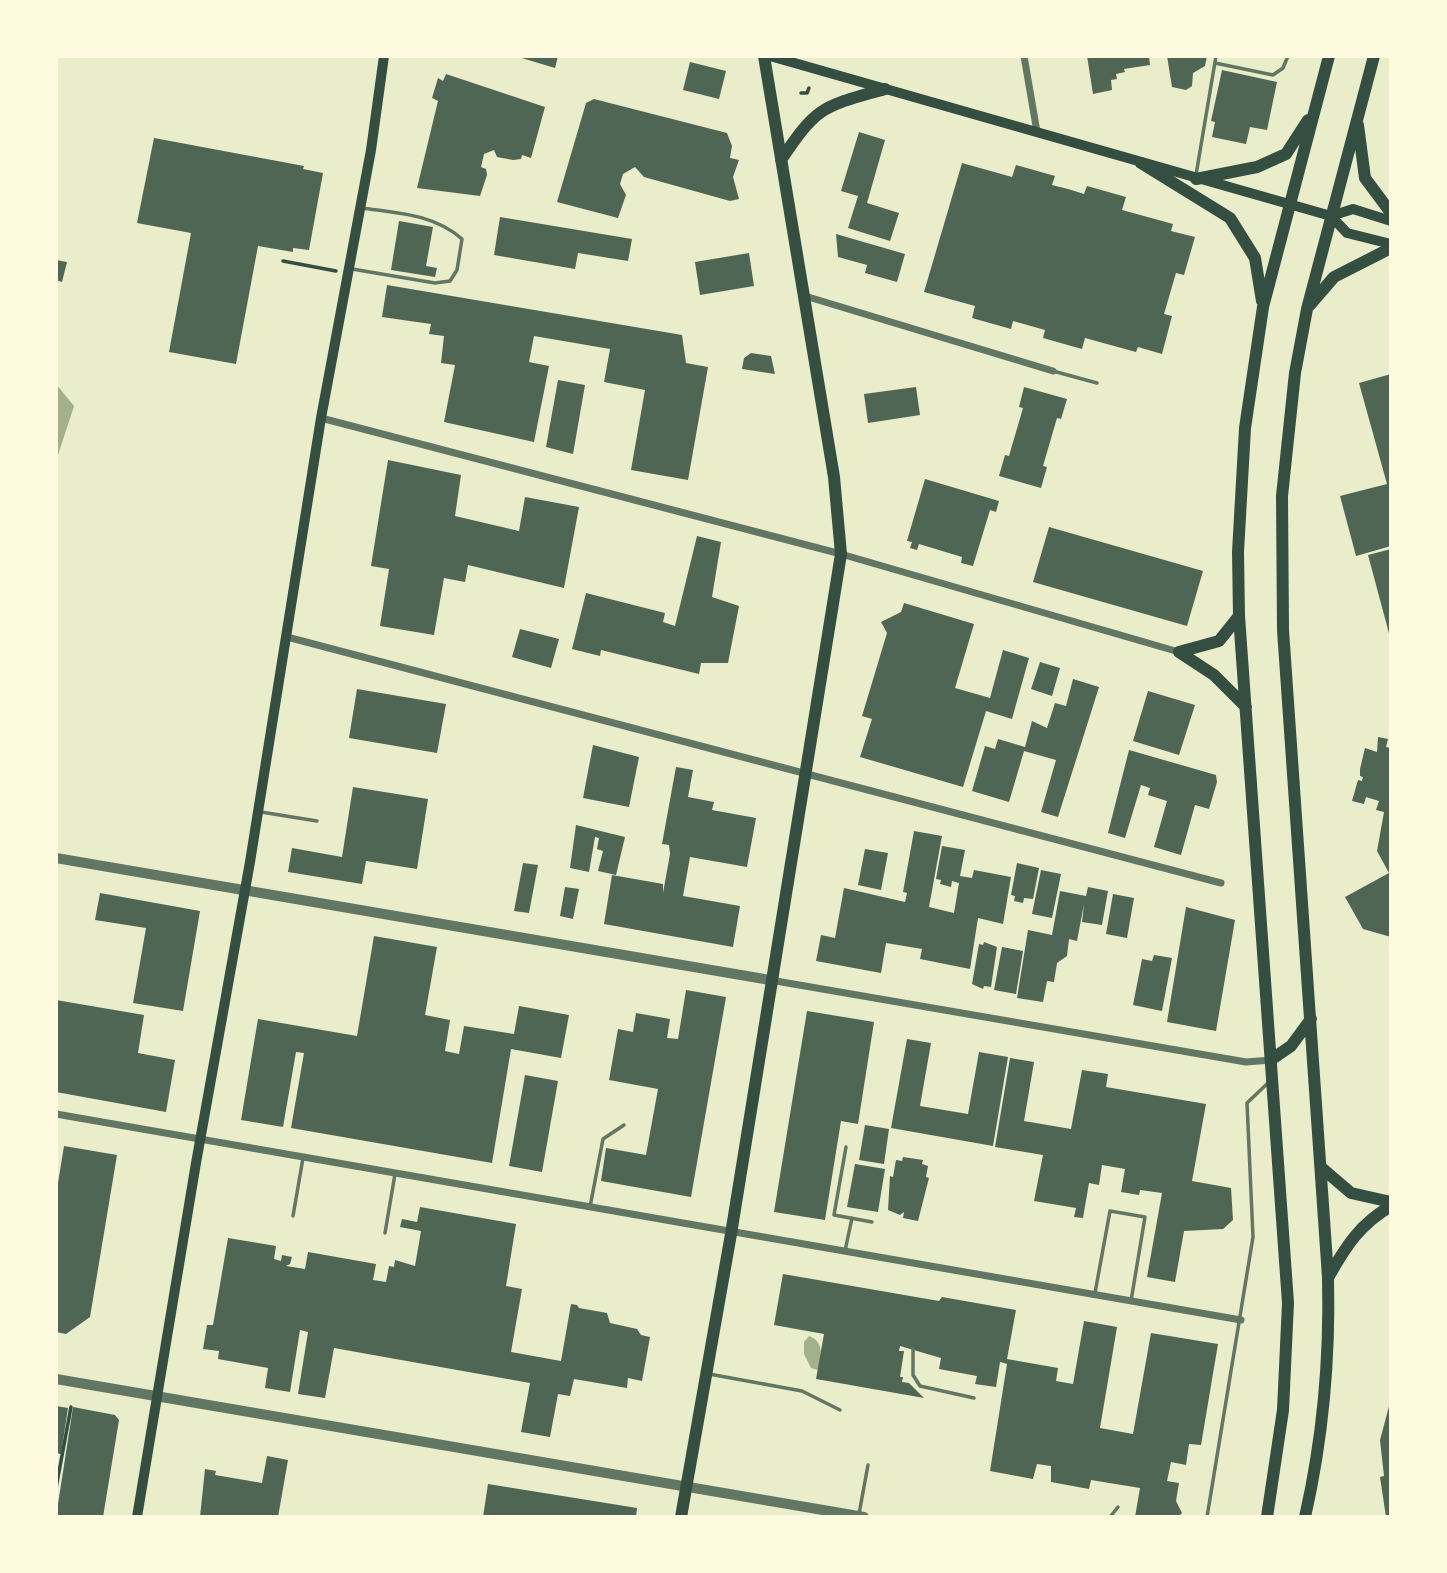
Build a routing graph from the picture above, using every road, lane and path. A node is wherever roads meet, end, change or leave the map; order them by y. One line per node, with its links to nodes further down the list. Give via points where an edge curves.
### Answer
1 (384, 56): 20 (main road)
2 (764, 56): 16 (main road)
3 (769, 56): 11 (main road)
4 (1024, 56): 15 (street)
5 (1216, 56): 9 (lane)
6 (1288, 56): 9 (lane, via 1283,68 1273,75)
7 (1329, 56): 13 (main road)
8 (1374, 56): 14 (main road)
9 (1215, 63): 18 (lane)
10 (809, 88): 12 (path)
11 (884, 89): 15 (main road); 16 (main road, via 827,106 804,126)
12 (802, 93)
13 (1316, 108): 18 (main road, via 1286,154 1257,167); 19 (main road)
14 (1358, 119): 21 (main road, via 1365,178); 22 (main road)
15 (1037, 132): 17 (main road)
16 (781, 160): 27 (main road)
17 (1141, 163): 18 (main road); 28 (main road, via 1230,218 1255,258)
18 (1196, 179): 19 (main road)
19 (1289, 205): 22 (main road); 28 (main road)
20 (361, 208): 26 (main road); 26 (lane, via 421,216 443,225 462,239 457,270 444,283)
21 (1391, 213)
22 (1331, 216): 23 (main road, via 1353,209); 24 (main road, via 1347,233); 29 (main road)
23 (1391, 221)
24 (1391, 246): 29 (main road, via 1334,277)
25 (283, 261): 26 (path)
26 (349, 271): 32 (main road)
27 (805, 296): 30 (street); 33 (main road, via 837,499)
28 (1263, 307): 34 (main road, via 1241,477)
29 (1307, 309): 45 (main road, via 1288,432 1281,564)
30 (1053, 371): 31 (lane)
31 (1097, 383)
32 (321, 418): 33 (street); 35 (main road)
33 (841, 554): 36 (street); 38 (main road)
34 (1239, 616): 36 (main road, via 1219,640); 37 (main road)
35 (287, 637): 38 (street); 39 (main road)
36 (1179, 652): 37 (main road, via 1214,676)
37 (1246, 707): 46 (main road)
38 (806, 772): 42 (street); 44 (main road)
39 (259, 811): 40 (lane); 43 (main road)
40 (317, 821)
41 (56, 858): 43 (street)
42 (1221, 883)
43 (246, 890): 44 (street); 50 (main road)
44 (770, 979): 46 (street, via 1246,1062); 61 (main road)
45 (1311, 1019): 46 (main road, via 1291,1046); 53 (main road)
46 (1272, 1059): 47 (main road)
47 (1273, 1078): 66 (lane, via 1247,1103 1254,1237); 83 (main road, via 1288,1303 1283,1410)
48 (56, 1114): 50 (street)
49 (624, 1125): 56 (lane, via 603,1139)
50 (200, 1140): 52 (street); 70 (main road)
51 (846, 1147): 58 (lane, via 834,1215)
52 (303, 1158): 54 (street); 57 (lane)
53 (1323, 1169): 55 (main road, via 1351,1193); 63 (main road)
54 (395, 1174): 56 (street); 60 (lane)
55 (1391, 1204): 63 (main road, via 1351,1238)
56 (590, 1209): 61 (street)
57 (293, 1216)
58 (852, 1218): 59 (lane); 62 (lane)
59 (873, 1222)
60 (385, 1233)
61 (731, 1234): 62 (street); 68 (main road)
62 (845, 1253): 64 (street)
63 (1328, 1277): 84 (main road, via 1326,1379)
64 (1095, 1295): 65 (street); 65 (lane, via 1110,1211 1145,1217)
65 (1131, 1301): 66 (street)
66 (1241, 1320): 82 (lane)
67 (913, 1349): 71 (lane, via 913,1375 920,1387)
68 (706, 1374): 73 (lane, via 802,1391); 75 (main road)
69 (56, 1379): 70 (street)
70 (157, 1397): 75 (street); 78 (main road)
71 (974, 1398)
72 (71, 1407): 76 (path)
73 (840, 1410)
74 (868, 1465): 80 (lane)
75 (686, 1487): 79 (main road); 80 (street)
76 (56, 1488)
77 (1118, 1507): 81 (lane)
78 (137, 1517)
79 (681, 1517)
80 (861, 1517)
81 (1110, 1517)
82 (1207, 1517)
83 (1266, 1517)
84 (1305, 1517)

